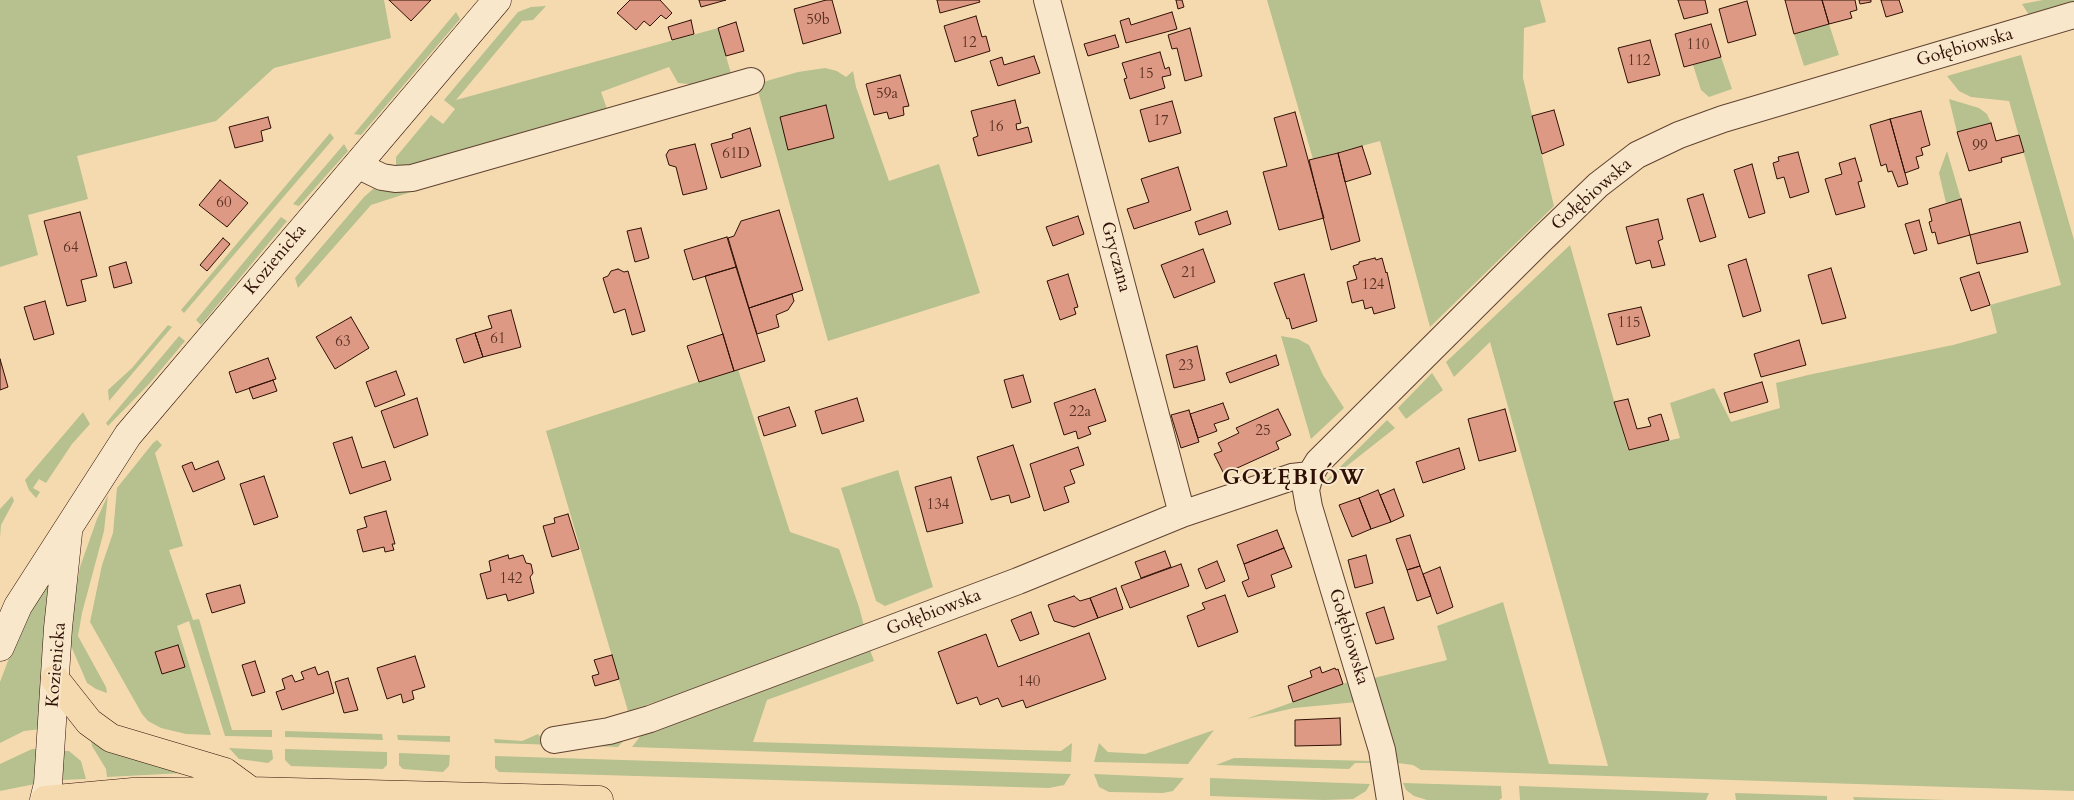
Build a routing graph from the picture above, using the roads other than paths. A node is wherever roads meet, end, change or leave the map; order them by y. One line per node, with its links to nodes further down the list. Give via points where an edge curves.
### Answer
1 (497, 0): 5 (main road, Kozienicka)
2 (1046, 0): 7 (street, Gryczana)
3 (2074, 15): 6 (street, Gołębiowska, via 1722,119 1637,156 1598,185 1540,241 1318,462)
4 (751, 81): 5 (street, via 412,178 382,177)
5 (357, 165): 8 (main road, Kozienicka, via 128,435)
6 (1310, 475): 7 (street, Gołębiowska, via 1292,477); 15 (street, Gołębiowska, via 1306,490 1309,507 1382,750)
7 (1182, 514): 11 (street, Gołębiowska, via 1018,581 721,694 610,731)
8 (68, 529): 9 (main road, Kozienicka, via 18,606); 10 (main road, Kozienicka)
9 (0, 647)
10 (55, 679): 12 (main road, via 89,722 111,738 225,772); 13 (main road, Kozienicka, via 48,784)
11 (554, 740)
12 (251, 791): 13 (main road, via 133,792); 14 (main road)
13 (44, 800)
14 (598, 800)
15 (1390, 800)

